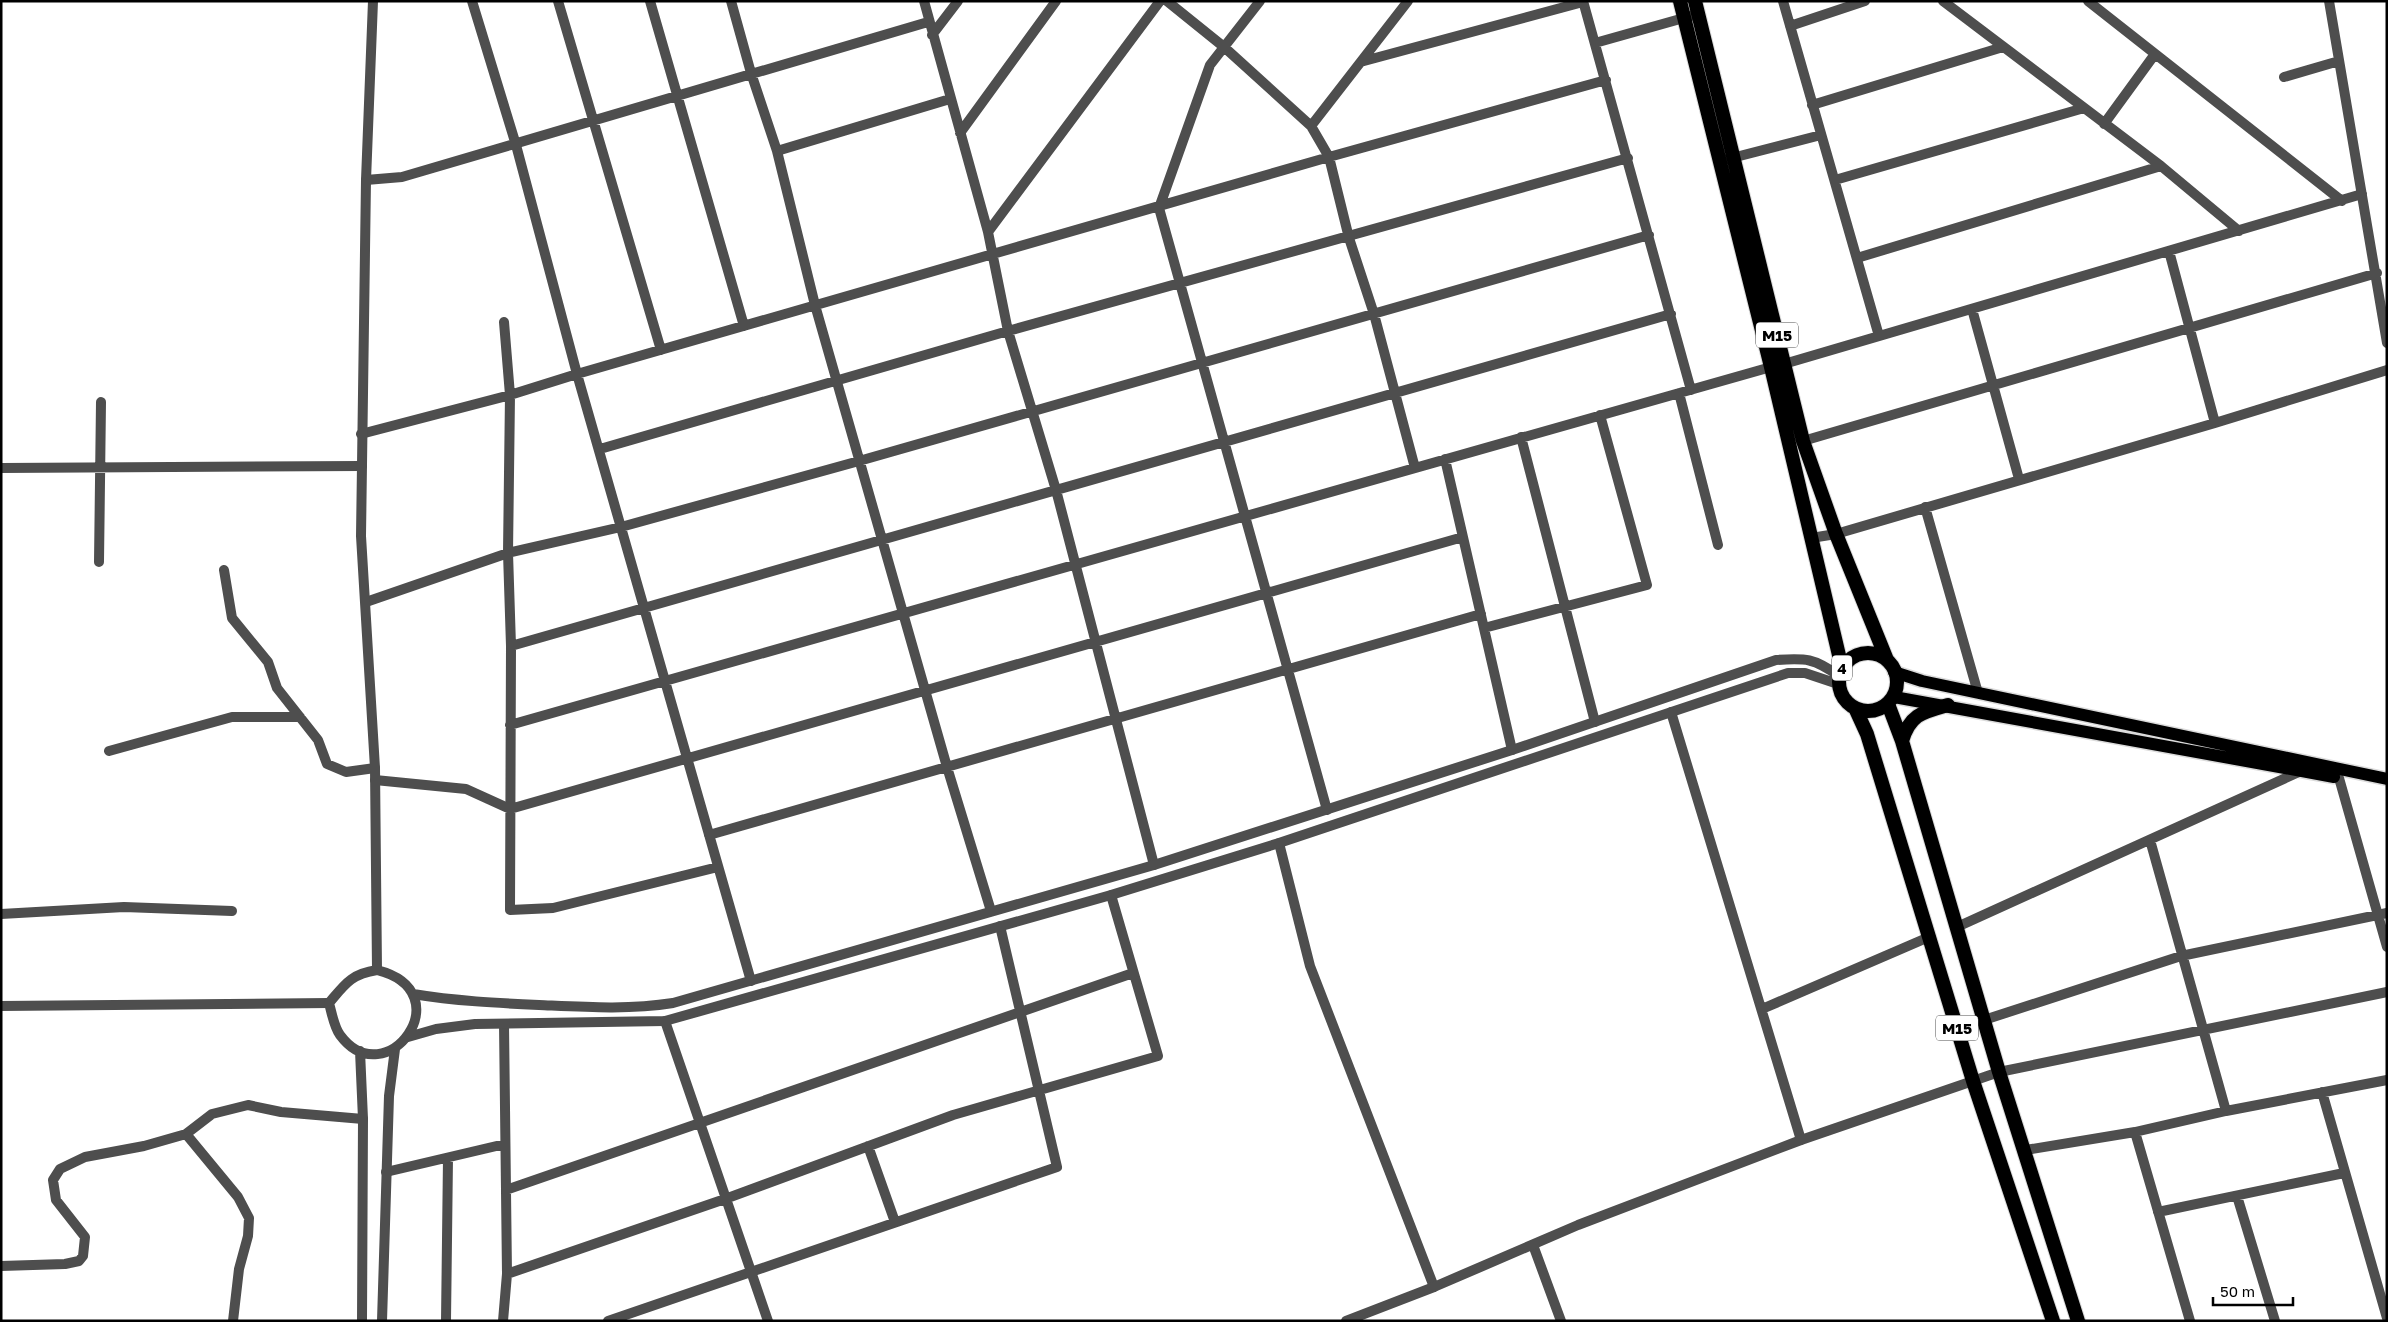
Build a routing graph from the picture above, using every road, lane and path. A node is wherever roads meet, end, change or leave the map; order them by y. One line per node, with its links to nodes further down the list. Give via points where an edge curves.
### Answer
1 (373, 1): 49 (street)
2 (472, 1): 43 (street)
3 (558, 1): 38 (street)
4 (650, 1): 34 (street)
5 (731, 1): 31 (street)
6 (924, 1): 22 (street)
7 (958, 1): 24 (street)
8 (1056, 1): 41 (street)
9 (1160, 1): 55 (street)
10 (1167, 1): 26 (street)
11 (1260, 1): 26 (street)
12 (1408, 1): 29 (street)
13 (1680, 1): 21 (highway, M15)
14 (1783, 1): 23 (street)
15 (1865, 1): 23 (street)
16 (1943, 1): 27 (street)
17 (2088, 1): 28 (street)
18 (2329, 1): 30 (street)
19 (1583, 2): 25 (street); 29 (street)
20 (1696, 8): 21 (street); 47 (highway, M15)
21 (1684, 17): 25 (street); 47 (highway, M15)
22 (928, 22): 24 (street); 31 (street)
23 (1790, 26): 36 (street)
24 (932, 35): 35 (street)
25 (1595, 43): 33 (street)
26 (1224, 47): 40 (street); 53 (street, via 1210,65)
27 (2003, 47): 36 (street); 37 (street)
28 (2155, 54): 39 (street); 52 (street)
29 (1364, 61): 40 (street)
30 (2339, 61): 32 (street); 51 (street)
31 (751, 73): 34 (street); 44 (street)
32 (2284, 77)
33 (1606, 80): 45 (street); 46 (street)
34 (677, 96): 38 (street); 68 (street)
35 (950, 99): 41 (street); 44 (street)
36 (1812, 105): 42 (street)
37 (2084, 108): 39 (street); 50 (street)
38 (594, 122): 43 (street); 73 (street)
39 (2104, 124): 48 (street)
40 (1312, 126): 45 (street)
41 (960, 133): 55 (street)
42 (1821, 135): 47 (street); 50 (street)
43 (516, 145): 49 (street, via 402,177); 77 (street)
44 (777, 151): 63 (street)
45 (1329, 157): 53 (street); 57 (street)
46 (1628, 158): 56 (street); 57 (street)
47 (1727, 159): 75 (highway, M15)
48 (2161, 166): 54 (street); 60 (street)
49 (366, 180): 88 (street)
50 (1835, 180): 60 (street)
51 (2362, 194): 52 (street); 61 (street)
52 (2342, 201): 54 (street)
53 (1159, 208): 59 (street); 62 (street)
54 (2239, 231): 58 (street)
55 (988, 232): 59 (street)
56 (1649, 235): 65 (street); 66 (street)
57 (1349, 238): 62 (street); 65 (street)
58 (2169, 251): 64 (street); 69 (street)
59 (993, 255): 63 (street); 70 (street)
60 (1857, 258): 71 (street)
61 (2376, 273): 69 (street); 72 (street)
62 (1180, 284): 70 (street); 74 (street)
63 (815, 305): 68 (street); 78 (street)
64 (1972, 309): 71 (street); 79 (street)
65 (1374, 314): 74 (street); 81 (street)
66 (1671, 314): 80 (street); 81 (street)
67 (504, 322): 83 (street)
68 (744, 326): 73 (street)
69 (2189, 327): 79 (street); 87 (street)
70 (1008, 332): 78 (street); 85 (street)
71 (1879, 336): 75 (street)
72 (2387, 343)
73 (661, 350): 77 (street)
74 (1202, 363): 85 (street); 90 (street)
75 (1778, 365): 80 (street); 91 (highway, M15); 106 (highway, M15)
76 (2387, 370): 87 (street)
77 (577, 374): 83 (street); 92 (street)
78 (837, 382): 92 (street); 94 (street)
79 (1993, 386): 91 (street); 99 (street)
80 (1691, 390): 82 (street)
81 (1395, 392): 90 (street); 98 (street)
82 (1679, 393): 86 (street); 108 (street)
83 (510, 396): 88 (street); 109 (street)
84 (101, 402): 96 (street)
85 (1032, 412): 94 (street); 100 (street)
86 (1600, 415): 89 (street); 115 (street, via 1647,585)
87 (2215, 423): 99 (street)
88 (361, 434): 95 (street)
89 (1521, 438): 93 (street); 115 (street)
90 (1224, 441): 100 (street); 102 (street)
91 (1803, 441): 104 (highway, M15)
92 (600, 449): 103 (street)
93 (1445, 459): 98 (street); 105 (street)
94 (859, 461): 103 (street); 107 (street)
95 (362, 466): 96 (street); 114 (street, via 361,536)
96 (99, 467): 97 (street); 110 (street)
97 (1, 468)
98 (1415, 468): 102 (street)
99 (2019, 479): 101 (street)
100 (1056, 490): 107 (street); 111 (street)
101 (1925, 507): 104 (street); 127 (street)
102 (1245, 516): 111 (street); 113 (street)
103 (621, 526): 109 (street); 116 (street)
104 (1836, 534): 106 (street); 122 (highway, M15)
105 (1463, 537): 113 (street); 118 (street)
106 (1811, 538): 124 (highway, M15)
107 (882, 540): 116 (street); 117 (street)
108 (1718, 544)
109 (508, 553): 114 (street); 121 (street)
110 (99, 562)
111 (1075, 565): 117 (street); 120 (street)
112 (224, 570): 134 (street, via 232,618 268,662 277,688)
113 (1266, 593): 120 (street); 123 (street)
114 (366, 602): 144 (street)
115 (1564, 607): 119 (street); 136 (street)
116 (644, 608): 121 (street); 125 (street)
117 (903, 614): 125 (street); 126 (street)
118 (1481, 614): 119 (street); 123 (street)
119 (1484, 628): 140 (street)
120 (1095, 642): 126 (street); 135 (street)
121 (511, 646): 137 (street)
122 (1891, 666): 124 (highway, 4, via 1876,654 1862,653 1850,658); 127 (main road, via 1922,681); 129 (highway, via 1897,678)
123 (1288, 669): 135 (street); 151 (street)
124 (1839, 676): 131 (highway, 4, via 1844,700); 132 (street, via 1788,673); 136 (street, via 1821,663 1801,658 1776,660)
125 (665, 681): 137 (street); 142 (street)
126 (925, 691): 142 (street); 143 (street)
127 (1978, 693): 128 (main road)
128 (1996, 697): 133 (main road); 146 (main road)
129 (1891, 700): 130 (main road); 131 (highway, via 1873,712); 139 (highway)
130 (1948, 705): 133 (main road); 139 (highway, via 1916,716 1906,726)
131 (1856, 710): 138 (highway, 4)
132 (1671, 712): 154 (street); 174 (street)
133 (1992, 713): 145 (main road)
134 (300, 717): 141 (street, via 232,717); 144 (street, via 318,740 327,764 346,772)
135 (1116, 719): 143 (street); 155 (street)
136 (1596, 722): 140 (street)
137 (510, 725): 150 (street)
138 (1867, 734): 164 (highway, M15)
139 (1902, 741): 163 (highway, M15)
140 (1512, 750): 151 (street)
141 (109, 751)
142 (687, 758): 150 (street); 152 (street)
143 (947, 767): 152 (street); 159 (street)
144 (375, 768): 148 (street)
145 (2301, 771): 146 (main road); 153 (street)
146 (2331, 774): 147 (main road); 149 (main road); 161 (street)
147 (2387, 779)
148 (375, 780): 150 (street, via 466,789); 167 (street)
149 (2387, 788)
150 (510, 809): 156 (street, via 510,910 553,908)
151 (1327, 810): 155 (street)
152 (709, 835): 156 (street)
153 (2150, 840): 163 (street); 166 (street)
154 (1279, 844): 157 (street); 210 (street, via 1310,966)
155 (1154, 865): 159 (street)
156 (718, 867): 169 (street)
157 (1110, 895): 162 (street); 168 (street)
158 (232, 911): 160 (street, via 124,908)
159 (991, 911): 169 (street)
160 (1, 914)
161 (2382, 914): 165 (street); 166 (street)
162 (1000, 926): 175 (street); 177 (street)
163 (1957, 927): 176 (highway, M15)
164 (1929, 937): 174 (street); 185 (highway, M15)
165 (2387, 947)
166 (2181, 956): 176 (street); 179 (street)
167 (378, 970): 171 (street, via 398,978); 172 (street, via 348,980)
168 (1133, 973): 175 (street); 186 (street, via 1158,1056)
169 (751, 981): 171 (street, via 645,1008 451,1000)
170 (2387, 992): 179 (street)
171 (413, 994): 180 (street, via 416,1016)
172 (329, 1003): 173 (street); 182 (street, via 339,1034)
173 (1, 1006)
174 (1762, 1009): 193 (street)
175 (1020, 1012): 186 (street); 190 (street)
176 (1984, 1020): 183 (highway, M15)
177 (665, 1022): 178 (street); 190 (street)
178 (504, 1024): 180 (street, via 436,1029); 194 (street)
179 (2203, 1030): 183 (street); 188 (street)
180 (408, 1037): 181 (street)
181 (395, 1048): 182 (street, via 378,1053); 198 (street, via 389,1096)
182 (360, 1051): 189 (street)
183 (2000, 1072): 185 (street); 196 (highway, M15)
184 (2387, 1080): 187 (street)
185 (1973, 1081): 193 (street); 221 (highway, M15)
186 (1038, 1089): 195 (street); 204 (street, via 1057,1167)
187 (2322, 1092): 188 (street); 199 (street)
188 (2226, 1111): 191 (street)
189 (364, 1119): 192 (street, via 281,1112 248,1104 212,1114); 213 (street)
190 (699, 1123): 200 (street); 202 (street)
191 (2135, 1132): 196 (street); 203 (street)
192 (186, 1134): 206 (street, via 85,1157 60,1168 54,1180 56,1200 85,1237 83,1256 79,1261 65,1264); 212 (street, via 238,1197 249,1218)
193 (1801, 1140): 205 (street)
194 (506, 1144): 197 (street); 200 (street)
195 (868, 1146): 202 (street); 204 (street)
196 (2026, 1150): 222 (highway, M15)
197 (448, 1158): 198 (street); 215 (street)
198 (386, 1172): 214 (street)
199 (2344, 1173): 201 (street); 209 (street)
200 (506, 1190): 208 (street)
201 (2238, 1196): 203 (street); 224 (street)
202 (724, 1200): 207 (street); 208 (street)
203 (2158, 1212): 223 (street)
204 (895, 1222): 207 (street)
205 (1533, 1245): 210 (street); 220 (street)
206 (1, 1266)
207 (750, 1272): 217 (street); 218 (street)
208 (507, 1274): 216 (street)
209 (2382, 1286): 211 (street)
210 (1434, 1287): 219 (street)
211 (2387, 1318)
212 (233, 1321)
213 (362, 1321)
214 (382, 1321)
215 (446, 1321)
216 (503, 1321)
217 (608, 1321)
218 (768, 1321)
219 (1346, 1321)
220 (1561, 1321)
221 (2053, 1321)
222 (2078, 1321)
223 (2190, 1321)
224 (2275, 1321)

